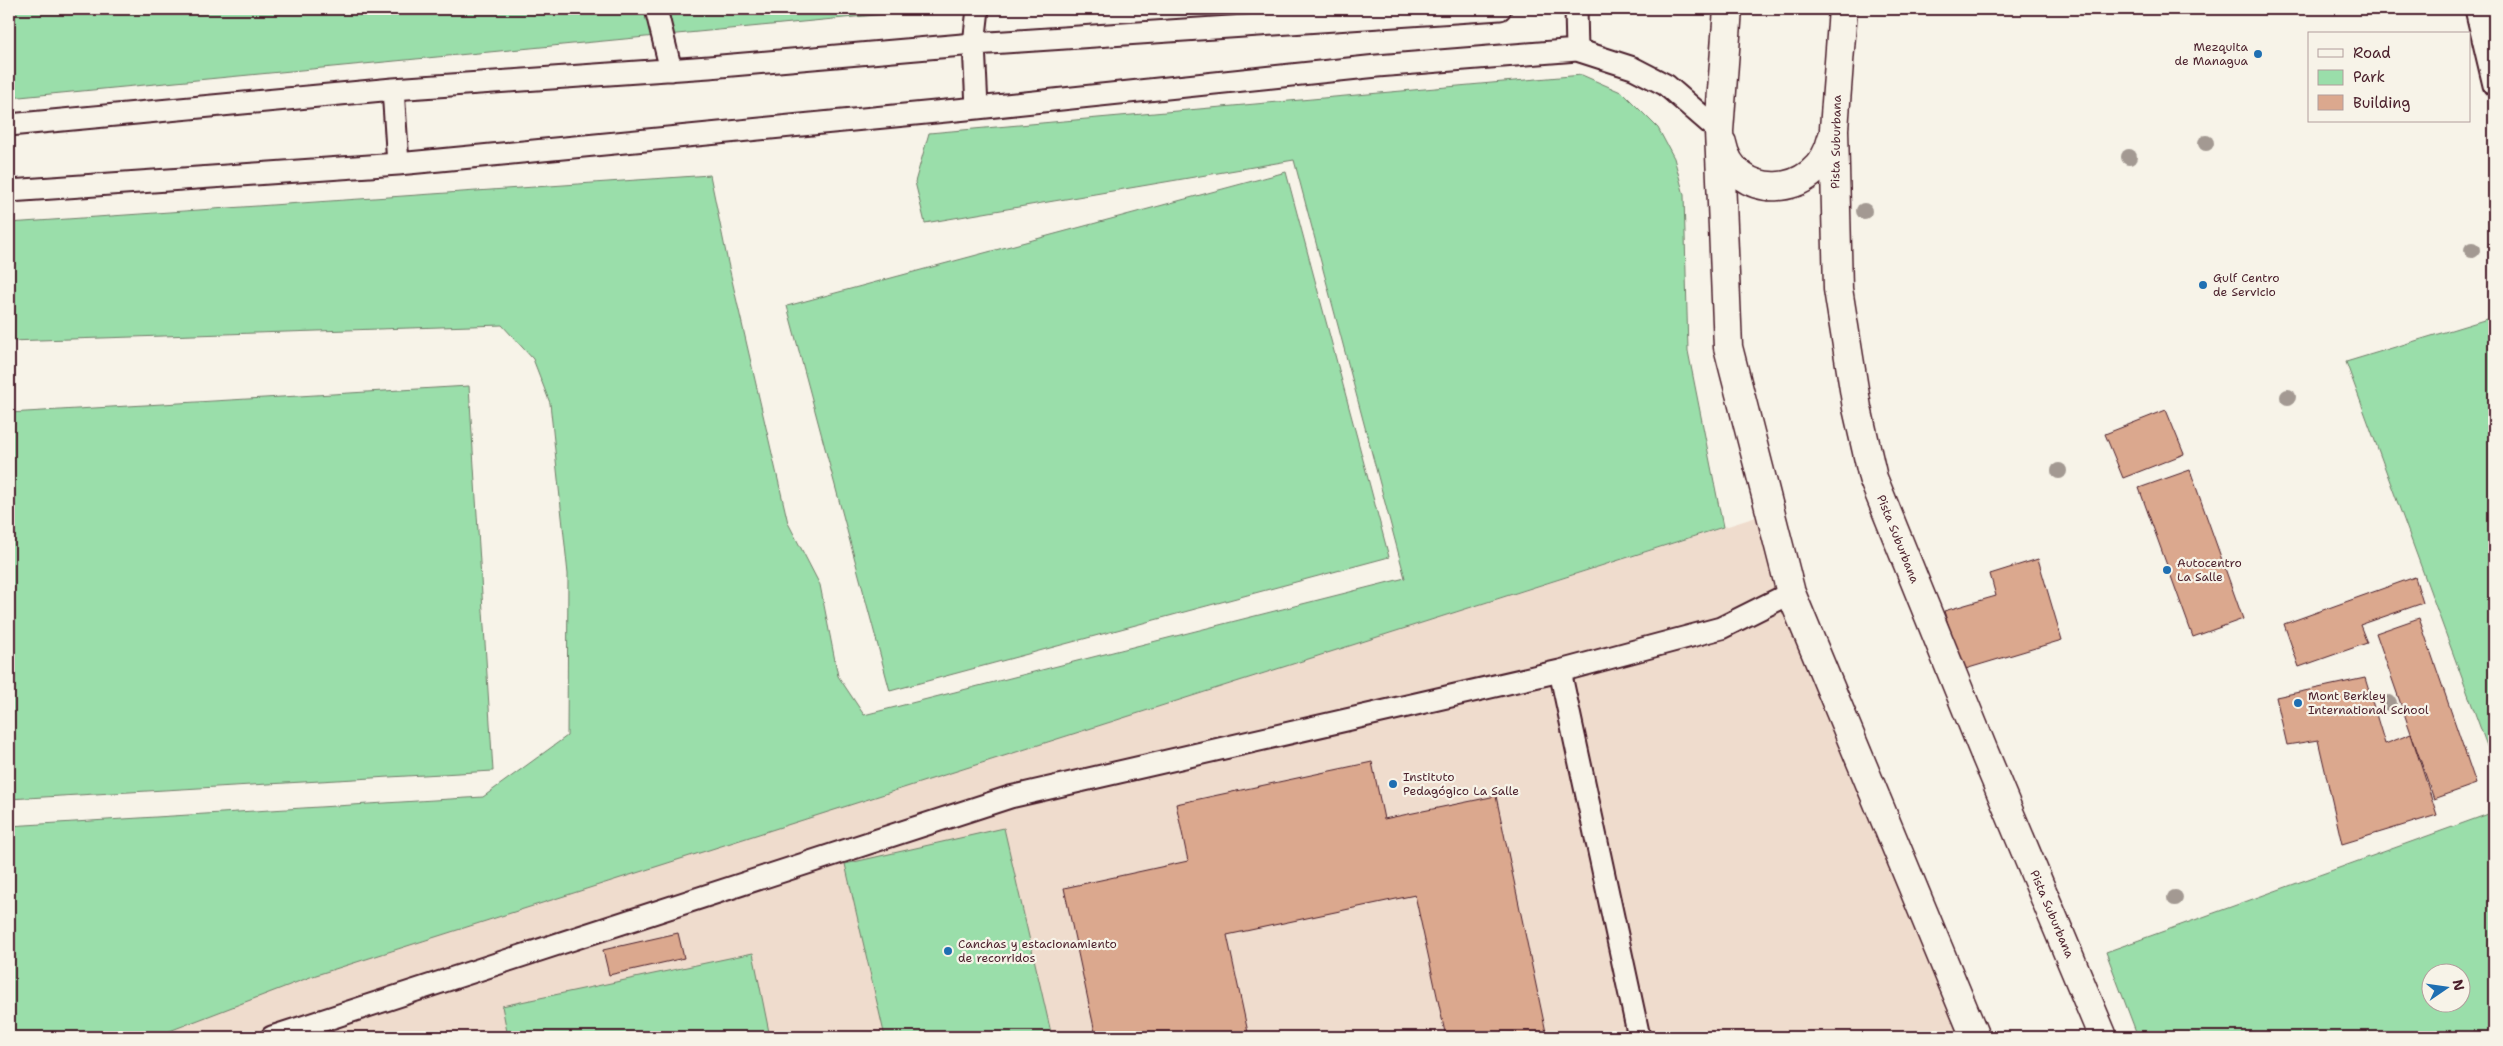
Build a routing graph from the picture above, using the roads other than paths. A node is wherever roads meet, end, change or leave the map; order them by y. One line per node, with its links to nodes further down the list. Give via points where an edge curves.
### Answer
1 (656, 9): 10 (lane)
2 (978, 9): 8 (lane)
3 (1500, 9): 8 (lane)
4 (1576, 9): 9 (lane)
5 (1728, 9): 16 (main road)
6 (1843, 9): 15 (main road, Pista Suburbana)
7 (2476, 9): 11 (lane)
8 (974, 44): 10 (lane); 13 (lane)
9 (1577, 50): 13 (lane, via 1377,66); 16 (lane, via 1633,68 1666,85)
10 (671, 70): 12 (lane)
11 (2494, 84)
12 (393, 89): 14 (lane); 17 (lane)
13 (977, 108): 17 (lane)
14 (9, 125)
15 (1834, 129): 16 (main road, via 1829,152 1819,168 1804,180 1786,186 1766,186 1748,179 1733,167 1723,150); 24 (main road, Pista Suburbana, via 1838,289 1857,408 1873,478)
16 (1719, 132): 19 (main road, via 1728,347)
17 (398, 164): 18 (lane)
18 (9, 191)
19 (1792, 593): 20 (lane, via 1720,628); 23 (main road)
20 (1560, 671): 21 (lane, via 1010,796); 22 (lane)
21 (272, 1037)
22 (1639, 1037)
23 (1975, 1037)
24 (2104, 1037)

